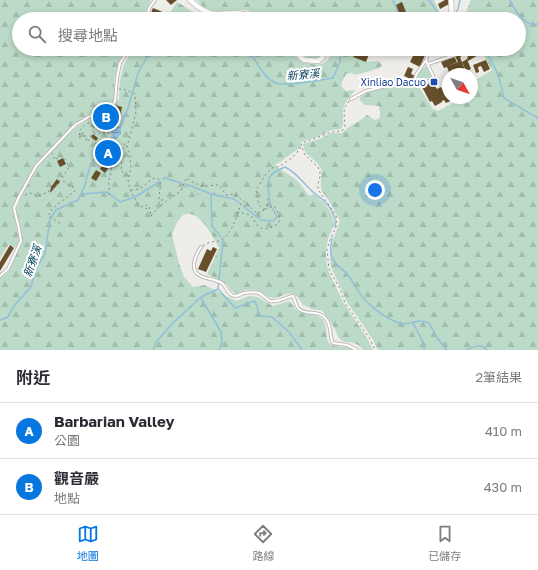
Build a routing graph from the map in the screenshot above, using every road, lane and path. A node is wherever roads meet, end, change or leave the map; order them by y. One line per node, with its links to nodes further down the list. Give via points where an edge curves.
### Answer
1 (155, 0): 5 (lane)
2 (190, 0): 4 (street)
3 (451, 0): 8 (street)
4 (203, 10): 6 (path); 7 (street)
5 (148, 12)
6 (200, 12)
7 (208, 12)
8 (452, 12)
9 (124, 56): 17 (lane, via 120,63)
10 (300, 56): 11 (street, via 304,60 318,61)
11 (323, 56)
12 (427, 56): 14 (lane)
13 (453, 56): 15 (lane)
14 (426, 60): 15 (lane); 16 (lane, via 416,74)
15 (428, 64): 16 (lane, via 434,78 423,83)
16 (414, 82): 18 (lane, via 397,81)
17 (117, 89): 20 (lane, via 115,102 109,108); 24 (path, via 135,94 136,112)
18 (351, 98): 25 (path, via 345,107 345,126 342,131 302,143)
19 (117, 105): 22 (path, via 118,115)
20 (92, 115): 22 (path); 26 (lane, via 75,125)
21 (104, 123): 22 (path); 23 (path, via 96,120 86,124 80,130 79,138 86,136 87,142 95,133 97,135 106,132); 28 (path, via 94,124 94,133 90,137 96,142 95,146 106,140 108,145 105,155)
22 (107, 123)
23 (108, 135)
24 (127, 147): 27 (path, via 126,143); 30 (path, via 131,167)
25 (301, 147): 38 (path, via 293,157 272,168 256,190 259,205); 44 (path, via 318,166 318,189 336,215 337,225 327,250 329,269 345,303)
26 (50, 151): 31 (path, via 55,160 62,156 69,167); 34 (lane, via 36,166)
27 (119, 155): 28 (path, via 113,162); 29 (path, via 118,163); 30 (path, via 121,171)
28 (109, 160): 29 (path, via 112,164)
29 (111, 169): 33 (path)
30 (128, 177): 32 (path)
31 (60, 180): 34 (path, via 51,191 40,196 31,193); 40 (path, via 73,187 75,191 53,208 48,216)
32 (131, 191): 36 (path, via 158,178 161,181 160,200); 36 (path, via 139,205 147,209 146,205 149,206 151,216)
33 (109, 194)
34 (19, 197): 42 (lane, via 14,208 21,241 8,269)
35 (268, 198): 38 (path)
36 (167, 200): 37 (path, via 181,191 186,178 206,186 219,185 226,195 232,194)
37 (243, 201): 38 (path, via 257,214); 39 (path)
38 (266, 209): 39 (path, via 274,206 280,222 263,230 250,215)
39 (238, 212): 41 (path, via 227,235 219,242 210,242)
40 (60, 223)
41 (201, 247): 43 (lane, via 193,264 198,275 221,282 231,295 259,293 269,301 293,296 298,309 318,314 328,321 333,343)
42 (0, 276)
43 (357, 350)
44 (375, 350)

